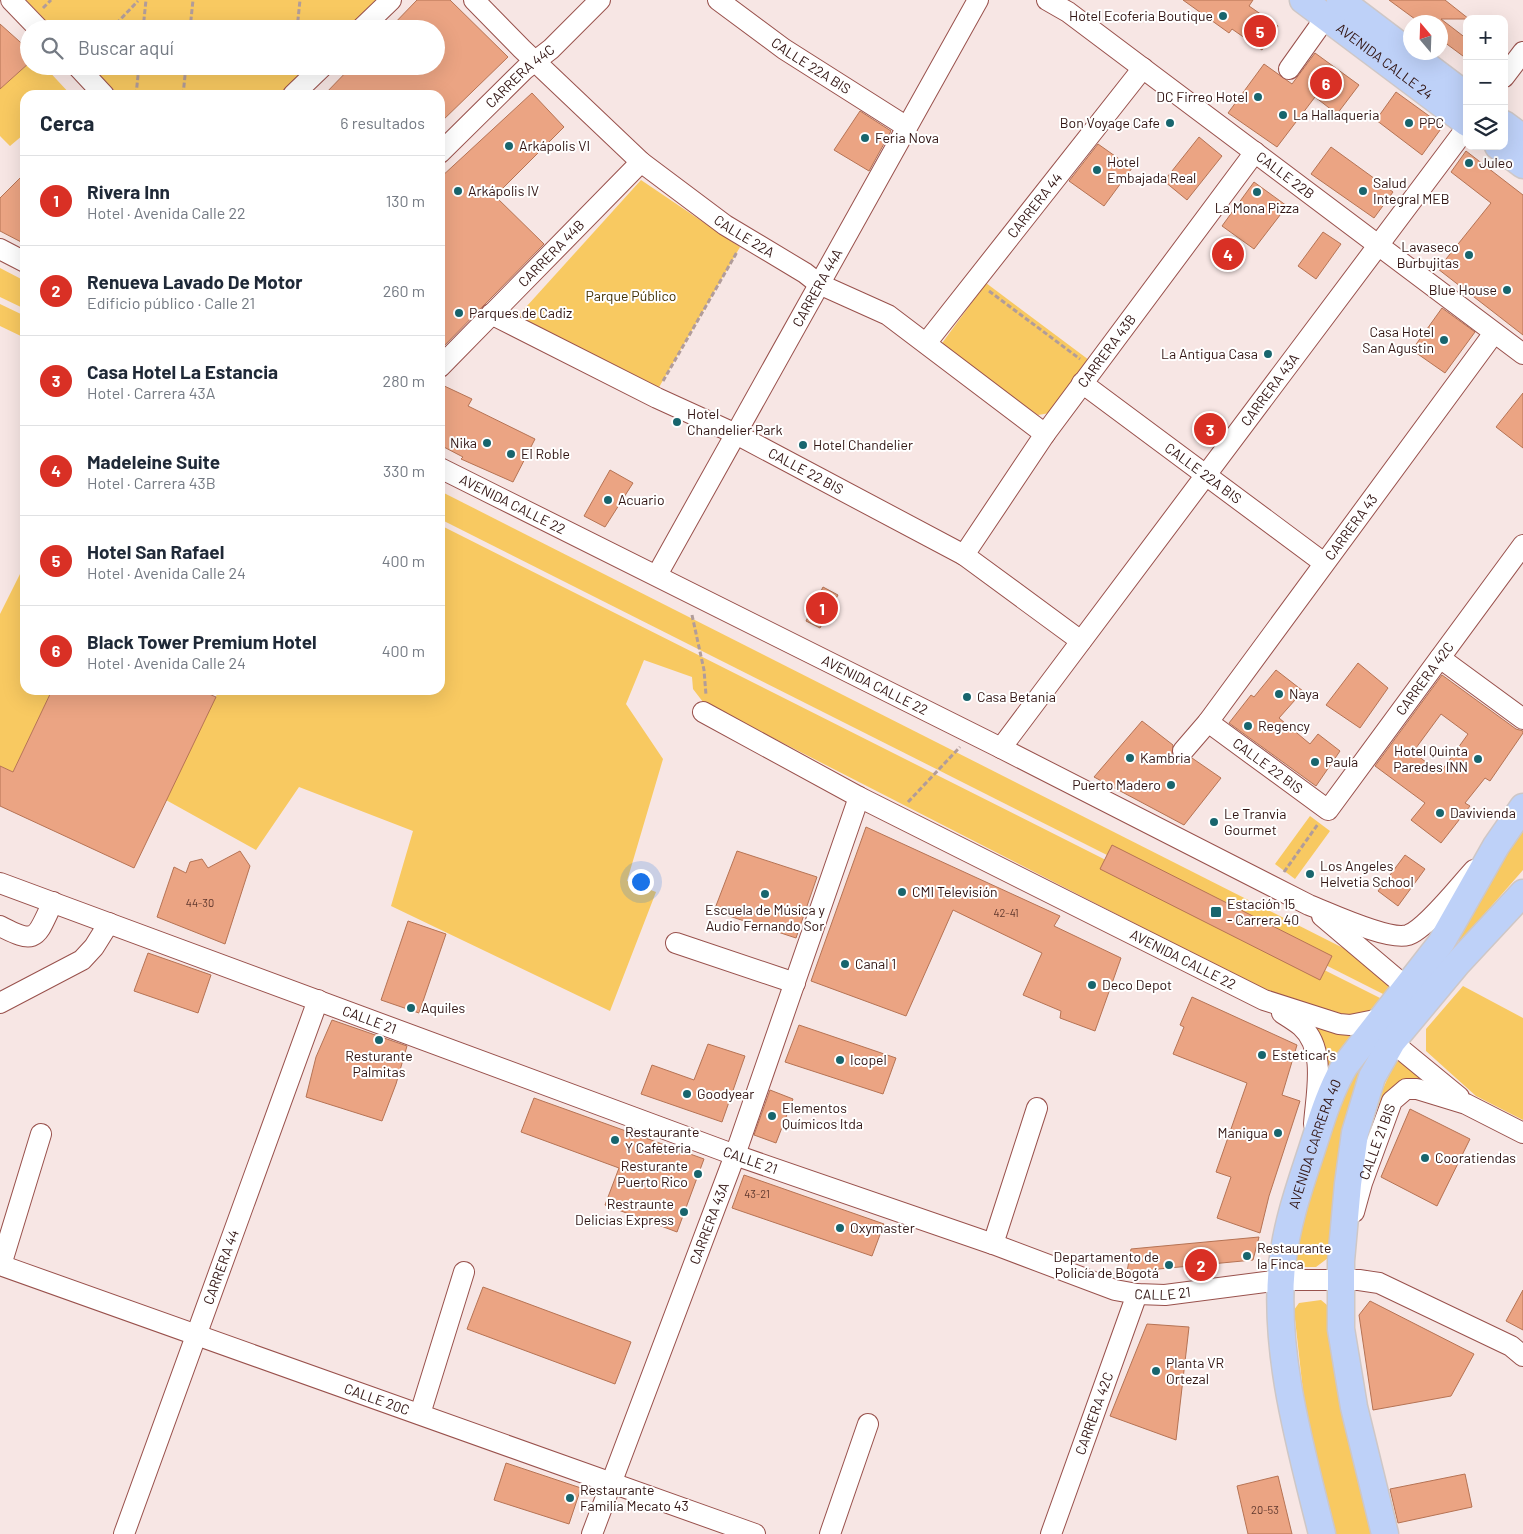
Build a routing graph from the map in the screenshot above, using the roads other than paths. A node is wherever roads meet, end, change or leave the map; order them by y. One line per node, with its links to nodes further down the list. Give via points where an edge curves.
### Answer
1 (11, 0): 10 (street)
2 (391, 0): 11 (street)
3 (474, 0): 13 (street, CALLE 22A)
4 (600, 0): 13 (street, CARRERA 44C, via 551,49)
5 (718, 0): 23 (street, CALLE 22A BIS, via 784,49)
6 (978, 0): 23 (street, CARRERA 44A)
7 (1047, 0): 14 (street, CALLE 22B)
8 (1303, 0): 9 (main road, AVENIDA CALLE 24)
9 (1333, 9): 15 (street); 21 (main road, AVENIDA CALLE 24); 22 (main road, AVENIDA CALLE 24)
10 (30, 20)
11 (370, 20)
12 (1523, 52): 16 (street)
13 (535, 60): 27 (street, CARRERA 44C); 30 (street, CALLE 22A)
14 (1143, 68): 29 (street, CALLE 22B); 38 (street, CARRERA 44)
15 (1289, 69)
16 (1508, 72)
17 (85, 75): 19 (street)
18 (314, 75): 20 (street)
19 (99, 90)
20 (298, 90)
21 (1463, 93)
22 (1463, 120)
23 (907, 127): 35 (street, CARRERA 44A)
24 (1508, 127): 26 (main road)
25 (1463, 133): 32 (street, CARRERA 43A)
26 (1523, 138)
27 (445, 148)
28 (1503, 150): 31 (main road)
29 (1255, 152): 32 (street, CALLE 22B); 41 (street, CARRERA 43B)
30 (641, 162): 35 (street, CALLE 22A, via 725,225); 36 (street, CARRERA 44B)
31 (1523, 165)
32 (1378, 245): 37 (street, CALLE 22B); 45 (street, CARRERA 43A)
33 (0, 249): 34 (street)
34 (20, 259)
35 (819, 284): 38 (street, CALLE 22A, via 888,315); 42 (street, CARRERA 44A)
36 (491, 314): 40 (street, CARRERA 44B); 42 (street, CALLE 22 BIS)
37 (1494, 333): 39 (street, CALLE 22B); 48 (street, CARRERA 43)
38 (927, 342): 43 (street, CALLE 22A)
39 (1523, 354)
40 (445, 362)
41 (1087, 375): 43 (street, CARRERA 43B); 45 (street, CALLE 22A BIS)
42 (736, 434): 47 (street, CALLE 22 BIS); 49 (street, CARRERA 44A)
43 (1045, 434): 47 (street, CARRERA 43B)
44 (445, 470): 49 (street, AVENIDA CALLE 22)
45 (1206, 475): 48 (street, CALLE 22A BIS); 50 (street, CARRERA 43A)
46 (1523, 545): 51 (street, CARRERA 42C)
47 (964, 555): 50 (street, CALLE 22 BIS)
48 (1324, 563): 54 (street, CARRERA 43)
49 (657, 575): 55 (street, AVENIDA CALLE 22)
50 (1081, 641): 55 (street, CARRERA 43A)
51 (1440, 658): 53 (street); 59 (street, CARRERA 42C)
52 (703, 712): 57 (street, AVENIDA CALLE 22)
53 (1523, 719)
54 (1208, 722): 56 (street, CARRERA 43); 59 (street, CALLE 22 BIS)
55 (1001, 748): 64 (street, AVENIDA CALLE 22, via 1108,794)
56 (1183, 751)
57 (860, 797): 68 (street, CARRERA 43A); 71 (street, AVENIDA CALLE 22)
58 (1523, 807): 60 (main road, AVENIDA CARRERA 40)
59 (1328, 810)
60 (1496, 846): 64 (street, AVENIDA CALLE 22, via 1426,923 1407,935 1388,934); 69 (main road, AVENIDA CARRERA 40, via 1441,944)
61 (0, 883): 63 (street, CALLE 21)
62 (1523, 893): 74 (main road, via 1457,964)
63 (53, 902): 65 (street, CALLE 21); 66 (street, via 37,933 30,937 22,937)
64 (1309, 905): 69 (street, AVENIDA CALLE 22)
65 (109, 923): 70 (street, CALLE 21); 72 (street, via 82,960)
66 (0, 926)
67 (676, 943): 68 (street)
68 (795, 983): 80 (street, CARRERA 43A)
69 (1406, 987): 73 (main road, AVENIDA CARRERA 40)
70 (318, 1000): 80 (street, CALLE 21); 87 (street, CARRERA 44)
71 (1264, 1000): 73 (street, AVENIDA CALLE 22, via 1339,1024); 79 (street, AVENIDA CALLE 22, via 1302,1027 1314,1043 1317,1071)
72 (0, 1003)
73 (1380, 1019): 79 (main road, AVENIDA CARRERA 40, via 1332,1088)
74 (1392, 1042): 75 (street, CALLE 21 BIS); 83 (main road, via 1372,1077 1355,1132)
75 (1466, 1104): 77 (street, CALLE 21 BIS); 83 (street, CALLE 21 BIS, via 1413,1088 1402,1091 1392,1101 1362,1183)
76 (1037, 1108): 81 (street)
77 (1523, 1133)
78 (41, 1134): 82 (street)
79 (1313, 1144): 85 (main road, AVENIDA CARRERA 40, via 1290,1217)
80 (735, 1154): 81 (street, CALLE 21); 91 (street, CARRERA 43A)
81 (993, 1244): 86 (street, CALLE 21, via 1114,1290)
82 (0, 1265): 87 (street, CALLE 20C)
83 (1340, 1271): 85 (street, CALLE 21); 88 (street, CALLE 21, via 1379,1283); 98 (main road, via 1341,1329 1354,1407)
84 (464, 1272): 89 (street)
85 (1281, 1280): 86 (street, CALLE 21, via 1194,1293); 97 (main road, AVENIDA CARRERA 40, via 1288,1388)
86 (1137, 1294): 96 (street, CARRERA 42C)
87 (196, 1336): 89 (street, CALLE 20C); 92 (street, CARRERA 44)
88 (1517, 1351)
89 (420, 1414): 91 (street, CALLE 20C)
90 (868, 1424): 95 (street)
91 (612, 1482): 93 (street, CARRERA 43A); 94 (street, CALLE 20C)
92 (124, 1534)
93 (592, 1534)
94 (755, 1534)
95 (830, 1534)
96 (1051, 1534)
97 (1322, 1534)
98 (1385, 1534)

